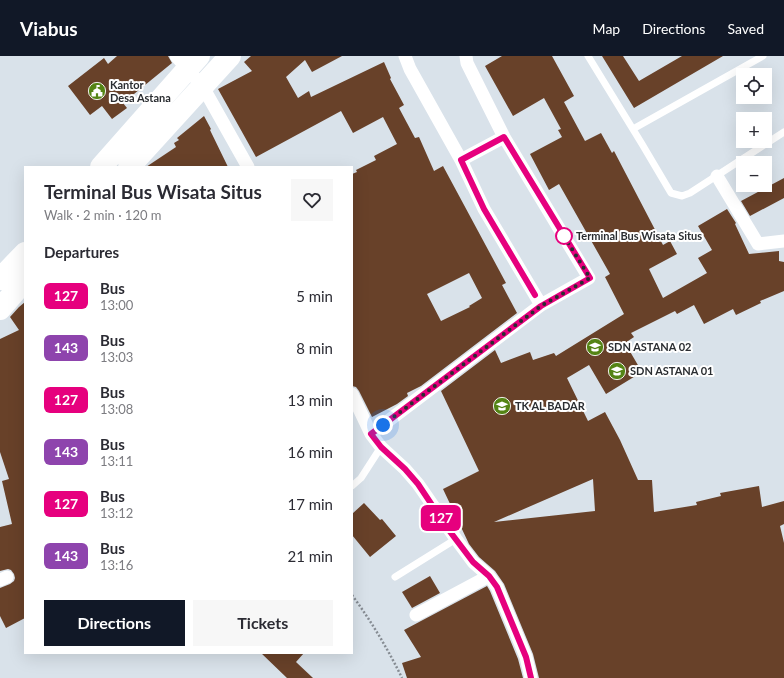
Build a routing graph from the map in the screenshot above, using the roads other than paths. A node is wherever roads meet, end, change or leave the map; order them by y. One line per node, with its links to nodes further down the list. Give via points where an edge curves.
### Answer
1 (230, 56): 7 (highway)
2 (405, 56): 11 (street, via 416,82)
3 (466, 56): 10 (street)
4 (588, 56): 8 (lane)
5 (762, 56): 8 (lane)
6 (187, 61): 7 (street); 12 (highway)
7 (203, 87): 13 (highway); 14 (street)
8 (633, 129): 15 (lane, via 670,193 682,196)
9 (784, 132): 15 (lane)
10 (504, 137): 11 (street); 19 (street, via 590,278)
11 (461, 160): 19 (street, via 484,209)
12 (102, 166)
13 (130, 166)
14 (247, 166)
15 (717, 176): 16 (street, via 758,244)
16 (784, 241)
17 (23, 266): 18 (highway); 20 (highway)
18 (0, 279)
19 (541, 306): 22 (street)
20 (0, 309)
21 (353, 396): 22 (street)
22 (371, 434): 23 (street)
23 (381, 447): 24 (lane, via 361,478); 25 (street, via 418,484)
24 (353, 485)
25 (456, 539): 26 (street, via 473,562); 27 (lane)
26 (489, 576): 28 (street); 29 (street, via 497,587 526,657)
27 (395, 577)
28 (416, 615)
29 (531, 678)

